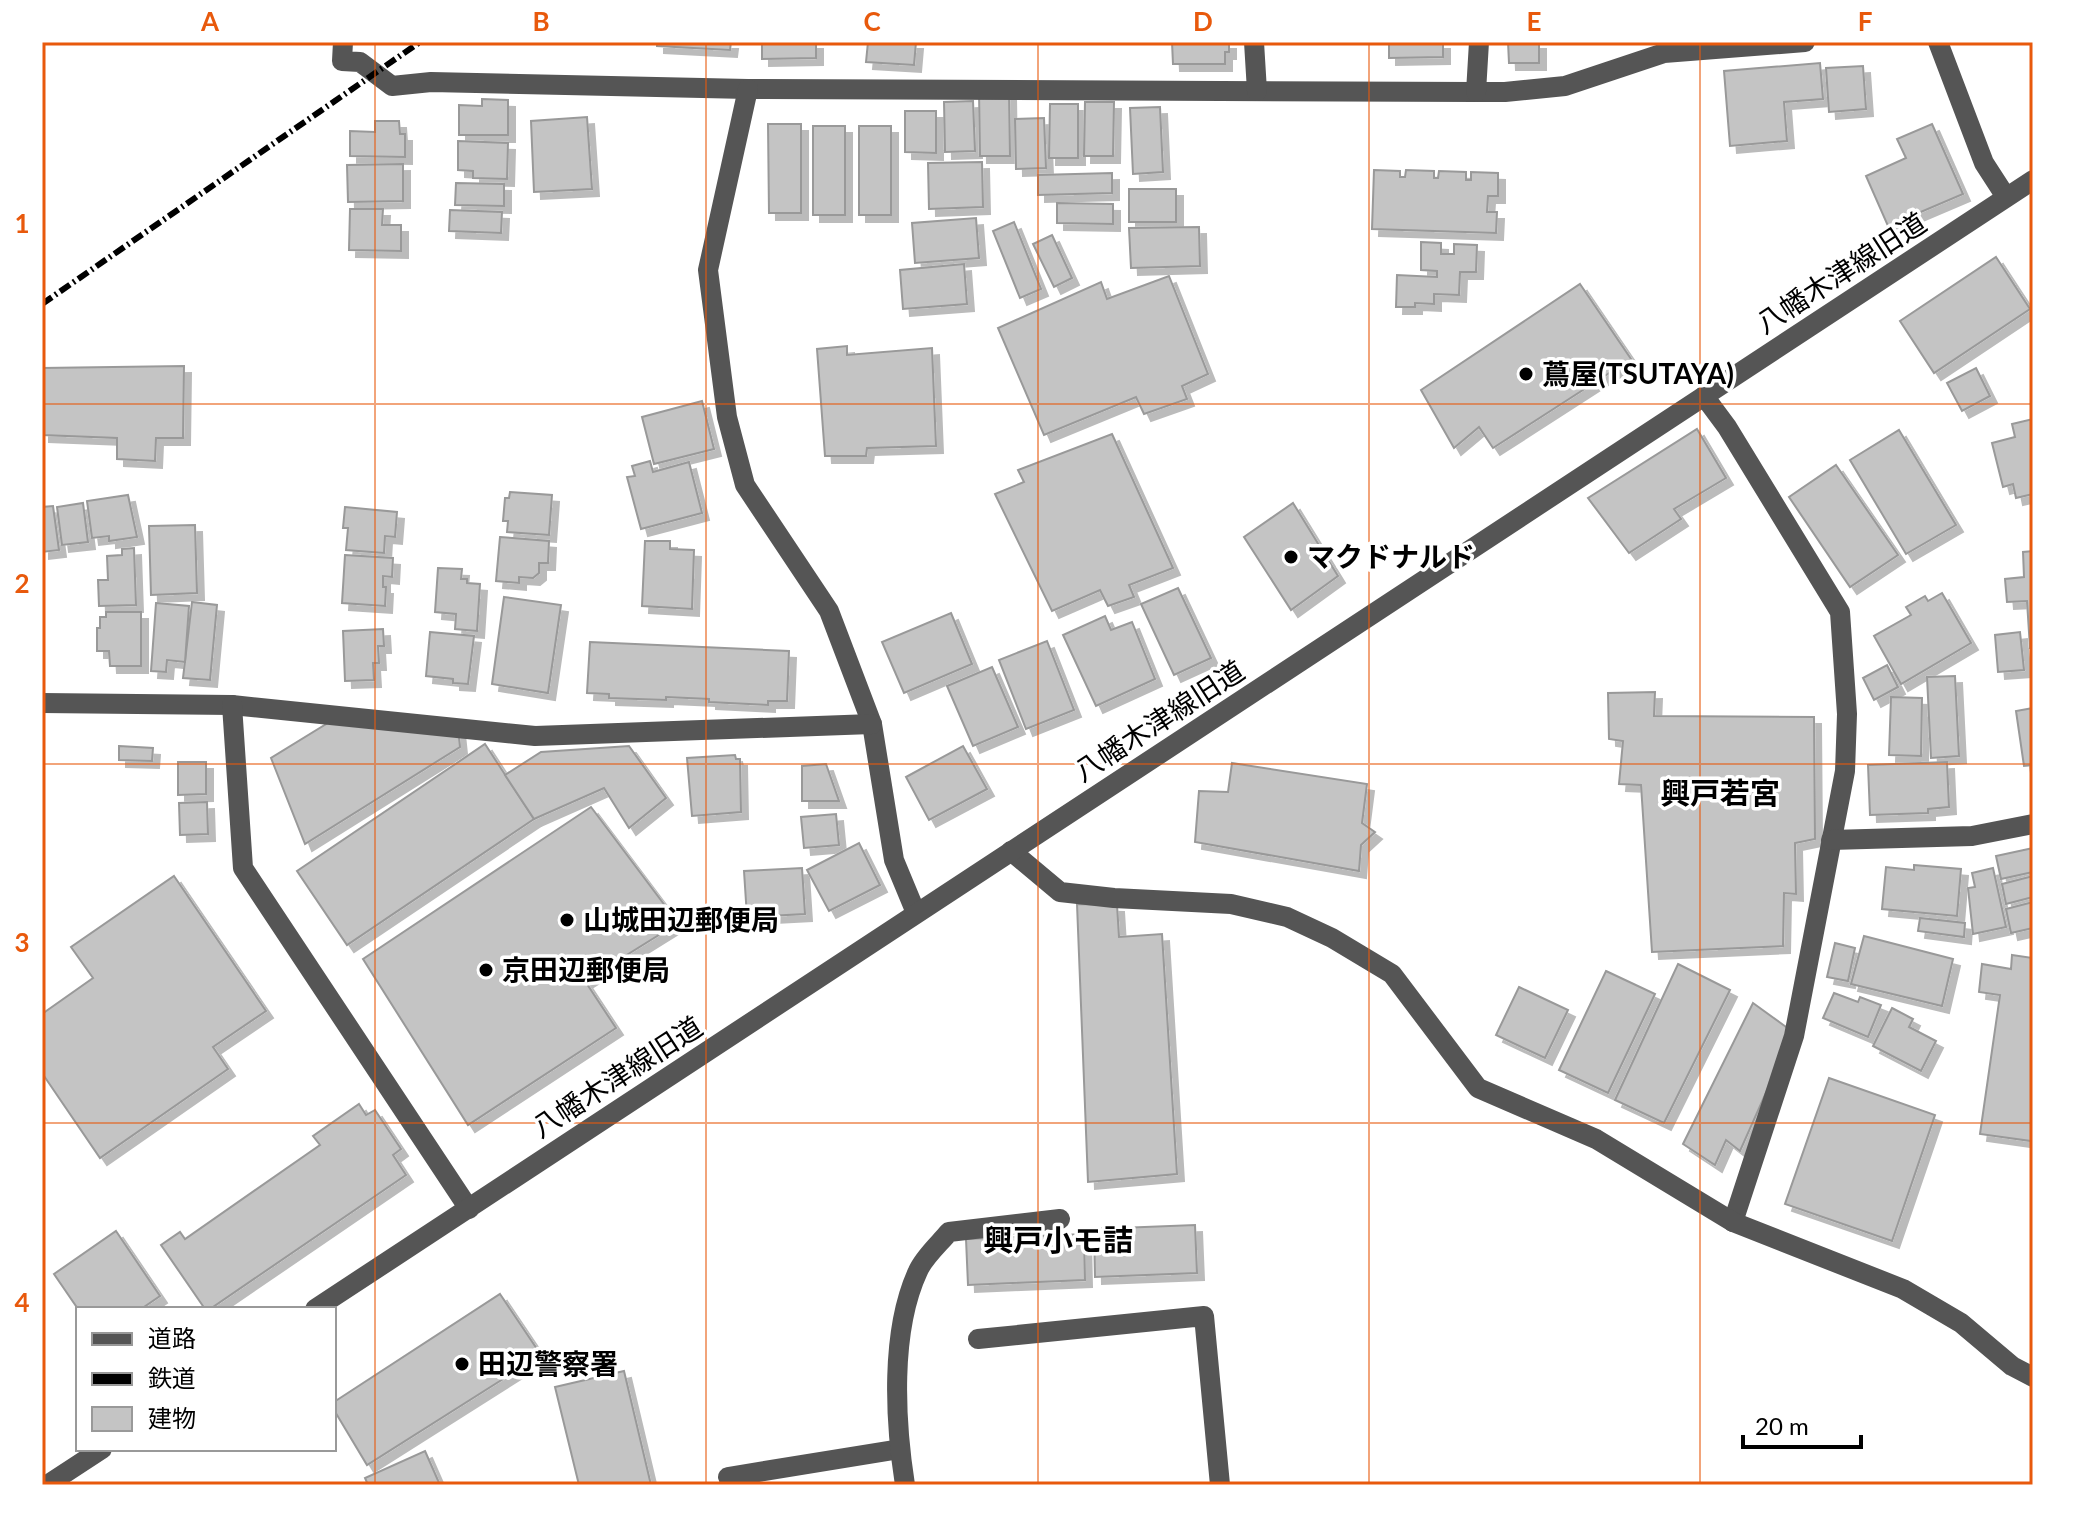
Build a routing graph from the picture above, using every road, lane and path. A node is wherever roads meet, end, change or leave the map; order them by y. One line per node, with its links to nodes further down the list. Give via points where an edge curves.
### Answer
1 (343, 42): 7 (street, via 342,61 360,62 392,86 431,82)
2 (1254, 42): 8 (street)
3 (1479, 42): 9 (street)
4 (1791, 42): 5 (street); 9 (street, via 1664,53 1565,86)
5 (1805, 42)
6 (1938, 42): 11 (street, via 1984,163)
7 (748, 89): 8 (street); 15 (street, via 708,270 727,417 745,485 829,611)
8 (1257, 91): 9 (street)
9 (1476, 92)
10 (2032, 183): 11 (street, 八幡木津線旧道)
11 (2006, 197): 12 (street, 八幡木津線旧道)
12 (1704, 396): 17 (street, via 1840,612 1847,714); 18 (street, 八幡木津線旧道)
13 (42, 703): 14 (street)
14 (232, 705): 15 (street, via 535,736); 20 (street, via 243,868)
15 (872, 724): 19 (street, via 894,860)
16 (2033, 824): 17 (street, via 1972,836)
17 (1831, 840): 22 (street, via 1794,1036)
18 (1011, 851): 19 (street, 八幡木津線旧道); 22 (street, via 1060,892 1231,904 1287,917 1332,938 1392,974 1478,1088 1596,1139)
19 (916, 913): 20 (street, 八幡木津線旧道)
20 (469, 1209): 23 (street, 八幡木津線旧道)
21 (1060, 1219): 26 (street, via 949,1232 918,1269 898,1338)
22 (1733, 1222): 25 (street, via 1903,1289 1961,1323)
23 (318, 1307)
24 (978, 1339): 31 (street, via 1204,1316)
25 (2033, 1377)
26 (900, 1449): 28 (street); 30 (street)
27 (99, 1451): 29 (street)
28 (728, 1477)
29 (47, 1485)
30 (905, 1485)
31 (1220, 1485)

